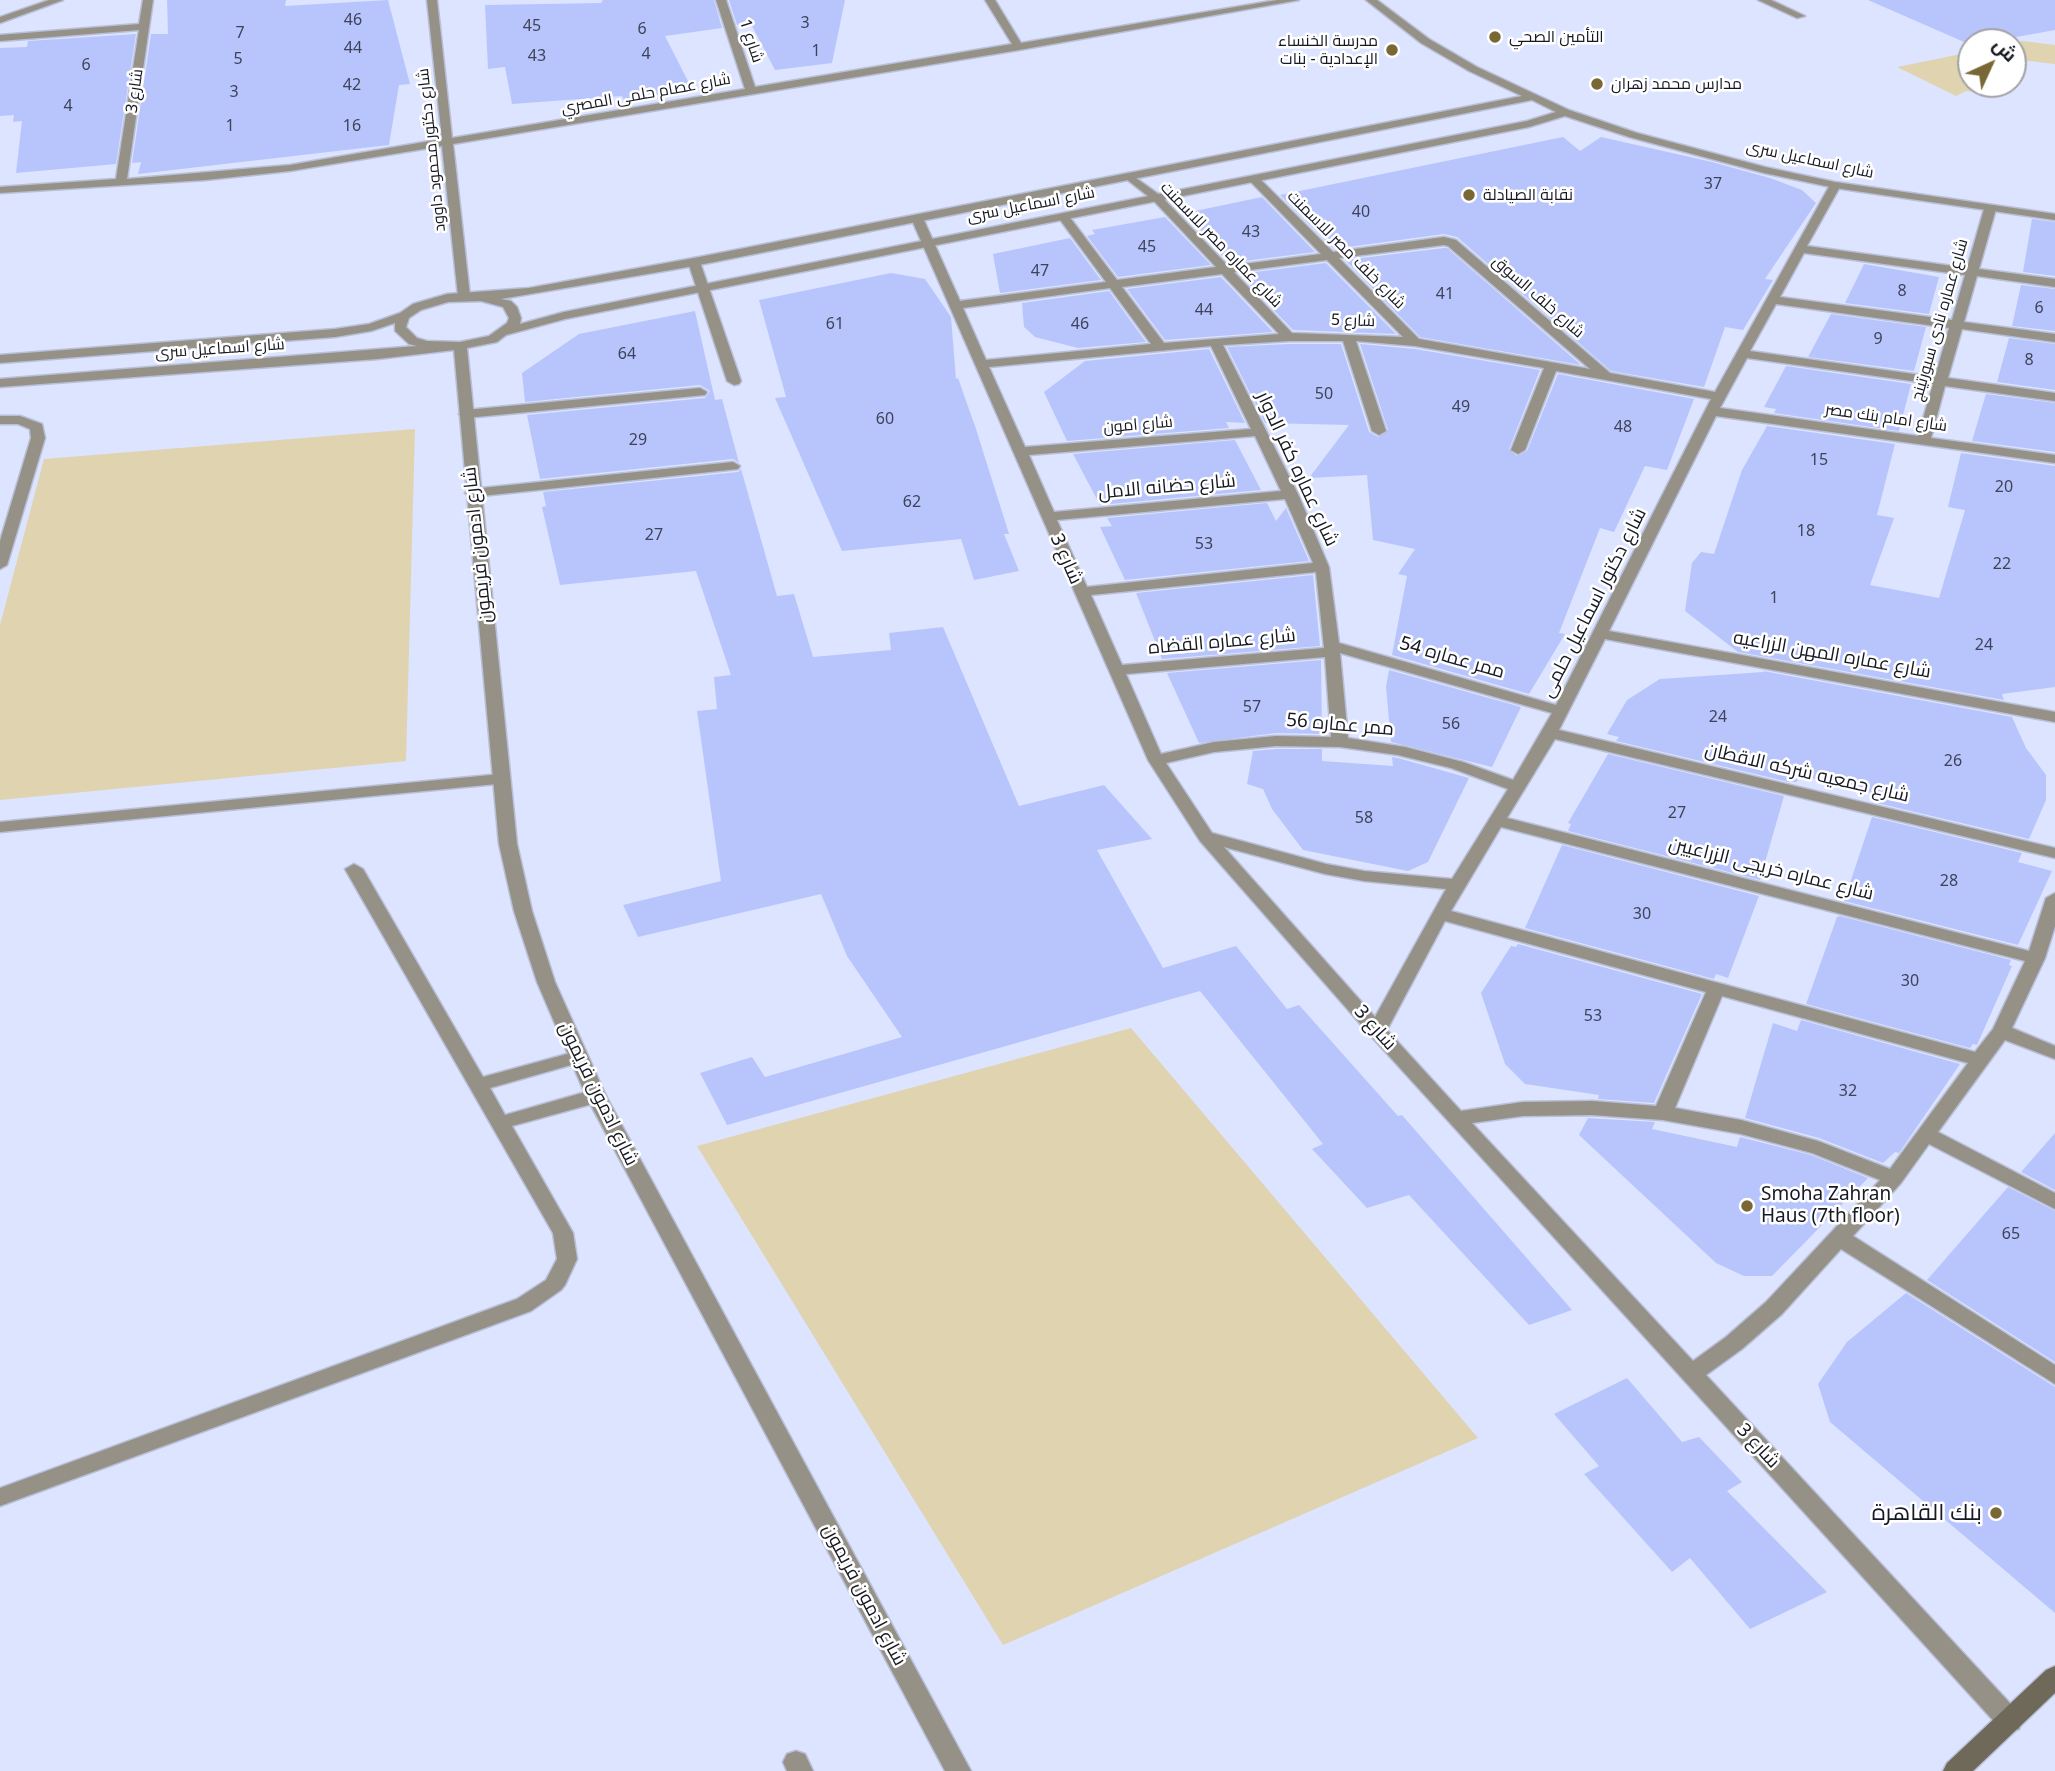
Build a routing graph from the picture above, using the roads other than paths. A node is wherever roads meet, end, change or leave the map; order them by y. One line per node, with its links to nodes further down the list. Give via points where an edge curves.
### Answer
1 (58, 0): 12 (street)
2 (148, 0): 13 (street, شارع 3)
3 (432, 0): 19 (street, شارع دكتور محمود داوود)
4 (720, 0): 16 (street, شارع 1)
5 (990, 0): 15 (street)
6 (1243, 0): 10 (street)
7 (1294, 0): 10 (street, شارع عصام حلمى المصري)
8 (1371, 0): 17 (street, شارع اسماعيل سرى, via 1425,41)
9 (1763, 0): 11 (street)
10 (1256, 6): 15 (street, شارع عصام حلمى المصري)
11 (1800, 16)
12 (0, 20)
13 (144, 27): 14 (street); 22 (street, شارع 3)
14 (0, 38)
15 (1019, 47): 16 (street, شارع عصام حلمى المصري)
16 (751, 92): 19 (street, شارع عصام حلمى المصري)
17 (1530, 98): 18 (street, شارع اسماعيل سرى); 20 (street, شارع اسماعيل سرى, via 1334,141)
18 (1564, 112): 21 (street, شارع اسماعيل سرى, via 1540,122 1354,155); 23 (street, شارع اسماعيل سرى, via 1697,152)
19 (447, 144): 22 (street, شارع عصام حلمى المصري, via 290,168); 39 (street, شارع دكتور محمود داوود)
20 (1129, 176): 25 (street, شارع عماره مصر للاسمنت); 29 (street, شارع اسماعيل سرى)
21 (1254, 179): 25 (street, شارع اسماعيل سرى); 32 (street, شارع خلف مصر للاسمنت)
22 (121, 183): 24 (street, شارع عصام حلمى المصري)
23 (1835, 185): 26 (street, شارع اسماعيل سرى); 31 (street, شارع دكتور اسماعيل حلمى)
24 (0, 190)
25 (1157, 198): 27 (street, شارع اسماعيل سرى); 34 (street, شارع عماره مصر للاسمنت)
26 (1990, 209): 28 (street, شارع اسماعيل سرى); 35 (street, شارع عماره نادى سبورتينج)
27 (1064, 217): 30 (street, شارع اسماعيل سرى); 37 (street)
28 (2055, 217)
29 (917, 218): 30 (street, شارع 3); 33 (street, شارع اسماعيل سرى)
30 (929, 244): 38 (street, شارع اسماعيل سرى); 42 (street, شارع 3)
31 (1801, 249): 35 (street); 41 (street, شارع دكتور اسماعيل حلمى)
32 (1329, 255): 34 (street); 50 (street, شارع خلف مصر للاسمنت); 60 (street, شارع خلف السوق, via 1448,242)
33 (694, 262): 38 (street); 40 (street, شارع اسماعيل سرى)
34 (1224, 269): 37 (street); 46 (street, شارع عماره مصر للاسمنت)
35 (1972, 272): 36 (street); 44 (street, شارع عماره نادى سبورتينج)
36 (2055, 283)
37 (1114, 284): 42 (street); 53 (street)
38 (703, 289): 45 (street, شارع اسماعيل سرى); 61 (street)
39 (464, 296): 40 (street, شارع اسماعيل سرى); 43 (street, شارع اسماعيل سرى, via 431,301)
40 (481, 297): 45 (street, via 513,310 513,325)
41 (1772, 300): 44 (street); 54 (street, شارع دكتور اسماعيل حلمى)
42 (955, 305): 57 (street, شارع 3)
43 (404, 316): 51 (street, شارع اسماعيل سرى, via 335,333); 52 (street, via 399,328 404,335 426,345)
44 (1957, 325): 48 (street); 62 (street, شارع عماره نادى سبورتينج)
45 (505, 332): 52 (street, شارع اسماعيل سرى, via 477,344)
46 (1289, 337): 47 (street, شارع 5); 49 (street, شارع 5)
47 (1348, 337): 50 (street, شارع 5); 70 (street)
48 (2055, 338)
49 (1215, 342): 53 (street, شارع 5); 71 (street, شارع عماره كفر الدوار)
50 (1415, 342): 58 (street, شارع 5)
51 (211, 343): 55 (street, شارع اسماعيل سرى); 59 (street)
52 (451, 346): 59 (street, شارع اسماعيل سرى); 68 (street, شارع ادمون فريمون)
53 (1160, 347): 57 (street, شارع 5)
54 (1743, 354): 62 (street); 67 (street, شارع دكتور اسماعيل حلمى)
55 (33, 358): 56 (street, شارع اسماعيل سرى); 63 (street)
56 (0, 359)
57 (981, 364): 74 (street, شارع 3)
58 (1551, 366): 60 (street, شارع 5); 73 (street)
59 (212, 368): 63 (street, شارع اسماعيل سرى)
60 (1607, 377): 67 (street, شارع 5)
61 (734, 381)
62 (1941, 381): 66 (street); 72 (street, شارع عماره نادى سبورتينج)
63 (27, 382): 64 (street, شارع اسماعيل سرى)
64 (0, 383)
65 (700, 392): 68 (street)
66 (2055, 397)
67 (1716, 404): 72 (street, شارع امام بنك مصر); 83 (street, شارع دكتور اسماعيل حلمى)
68 (466, 414): 77 (street, شارع ادمون فريمون)
69 (0, 421): 80 (street, via 20,420 37,427 38,438)
70 (1379, 430)
71 (1260, 432): 74 (street, شارع امون); 78 (street, شارع عماره كفر الدوار)
72 (1923, 441): 75 (street, شارع امام بنك مصر)
73 (1518, 450)
74 (1019, 452): 79 (street, شارع 3)
75 (2055, 459)
76 (733, 466): 77 (street)
77 (472, 493): 91 (street, شارع ادمون فريمون)
78 (1290, 494): 79 (street, شارع حضانه الامل); 81 (street, شارع عماره كفر الدوار)
79 (1047, 517): 82 (street, شارع 3)
80 (0, 565)
81 (1322, 567): 82 (street); 84 (street, شارع عماره كفر الدوار)
82 (1081, 592): 85 (street, شارع 3)
83 (1601, 634): 86 (street, شارع دكتور اسماعيل حلمى); 87 (street, شارع عماره المهن الزراعيه)
84 (1332, 649): 85 (street, شارع عماره القضاه); 86 (street, ممر عماره 54); 89 (street, شارع عماره كفر الدوار)
85 (1115, 670): 90 (street, شارع 3)
86 (1561, 711): 88 (street, شارع دكتور اسماعيل حلمى)
87 (2055, 717)
88 (1550, 733): 92 (street, شارع دكتور اسماعيل حلمى); 96 (street, شارع جمعيه شركه الاقطان)
89 (1340, 743): 90 (street, ممر عماره 56, via 1264,742); 92 (street, ممر عماره 56, via 1399,750)
90 (1156, 760): 95 (street, شارع 3)
91 (501, 779): 94 (street); 106 (street, شارع ادمون فريمون, via 508,844 523,911 545,982)
92 (1517, 787): 93 (street, شارع دكتور اسماعيل حلمى)
93 (1496, 821): 98 (street, شارع دكتور اسماعيل حلمى); 101 (street, شارع عماره خريجى الزراعيين)
94 (0, 827)
95 (1206, 837): 98 (street, via 1325,869); 103 (street, شارع 3)
96 (2055, 853)
97 (354, 869): 108 (street)
98 (1458, 886): 100 (street, شارع دكتور اسماعيل حلمى)
99 (2055, 898): 101 (street)
100 (1440, 914): 102 (street); 103 (street, شارع دكتور اسماعيل حلمى)
101 (2044, 946): 104 (street)
102 (1716, 989): 107 (street); 110 (street)
103 (1377, 1031): 111 (street, شارع 3)
104 (2001, 1031): 105 (street); 107 (street)
105 (2055, 1053)
106 (578, 1057): 108 (street); 109 (street, شارع ادمون فريمون)
107 (1980, 1060): 113 (street)
108 (478, 1085): 112 (street)
109 (596, 1096): 112 (street); 122 (street, شارع ادمون فريمون)
110 (1663, 1113): 111 (street, via 1537,1109); 114 (street, via 1741,1127 1818,1148)
111 (1456, 1118): 117 (street, شارع 3)
112 (500, 1123): 119 (street, via 563,1233 568,1259 554,1285 524,1305)
113 (1926, 1134): 114 (street); 115 (street)
114 (1894, 1178): 116 (street)
115 (2055, 1202)
116 (1840, 1238): 117 (street, via 1774,1308); 118 (street)
117 (1691, 1374): 121 (street, شارع 3)
118 (2055, 1377)
119 (0, 1497)
120 (2055, 1677): 121 (main road)
121 (2010, 1721): 123 (main road)
122 (958, 1771)
123 (1956, 1771)

